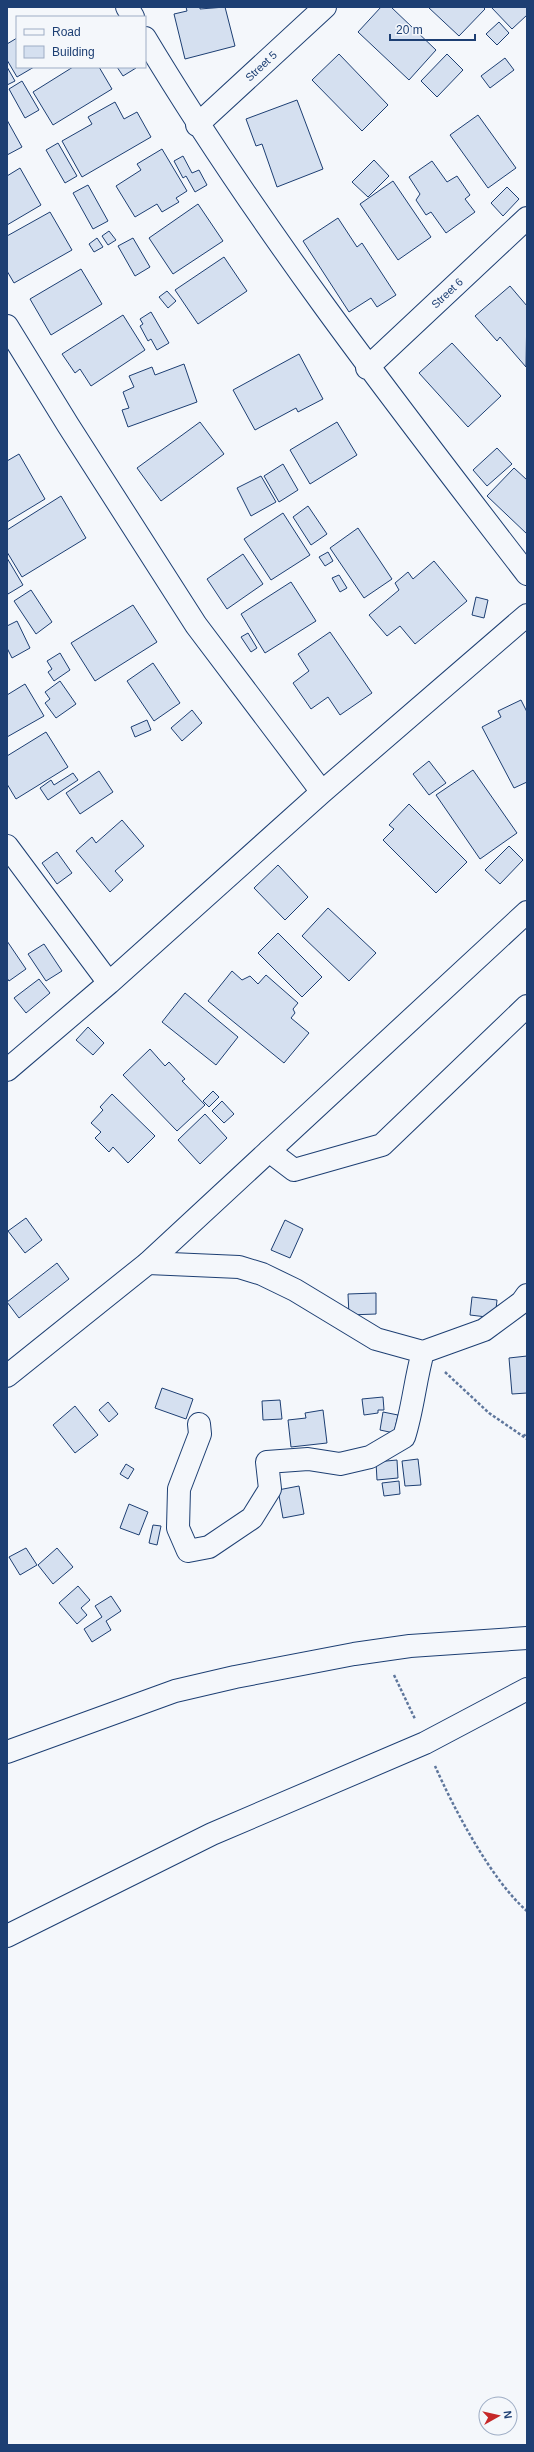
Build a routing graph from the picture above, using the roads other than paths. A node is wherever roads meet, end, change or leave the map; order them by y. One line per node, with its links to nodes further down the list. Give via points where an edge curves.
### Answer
1 (127, 7): 3 (street)
2 (326, 7): 5 (street, Street 5)
3 (132, 16)
4 (146, 40): 5 (street)
5 (197, 125): 8 (street)
6 (527, 218): 8 (street, Street 6)
7 (7, 326): 11 (street, via 196,624)
8 (367, 368): 9 (street)
9 (527, 574)
10 (527, 615): 11 (street)
11 (322, 792): 14 (street)
12 (7, 846): 14 (street)
13 (526, 914): 17 (street)
14 (109, 983): 16 (street)
15 (527, 1006): 17 (street, via 382,1145 294,1170)
16 (7, 1070)
17 (269, 1151): 18 (street)
18 (148, 1263): 20 (street, via 239,1267 262,1274 295,1290 376,1339); 21 (street)
19 (527, 1295): 20 (street, via 522,1302 484,1330)
20 (428, 1350): 22 (street, via 417,1373 414,1400 404,1437 370,1457 340,1464 308,1460 267,1462 270,1489 252,1518 209,1547 188,1551 178,1528 179,1489 200,1434)
21 (7, 1376)
22 (199, 1424)
23 (527, 1638): 25 (street, via 410,1646 236,1677 176,1691)
24 (527, 1688): 26 (street, via 425,1743 212,1834)
25 (7, 1752)
26 (7, 1936)

